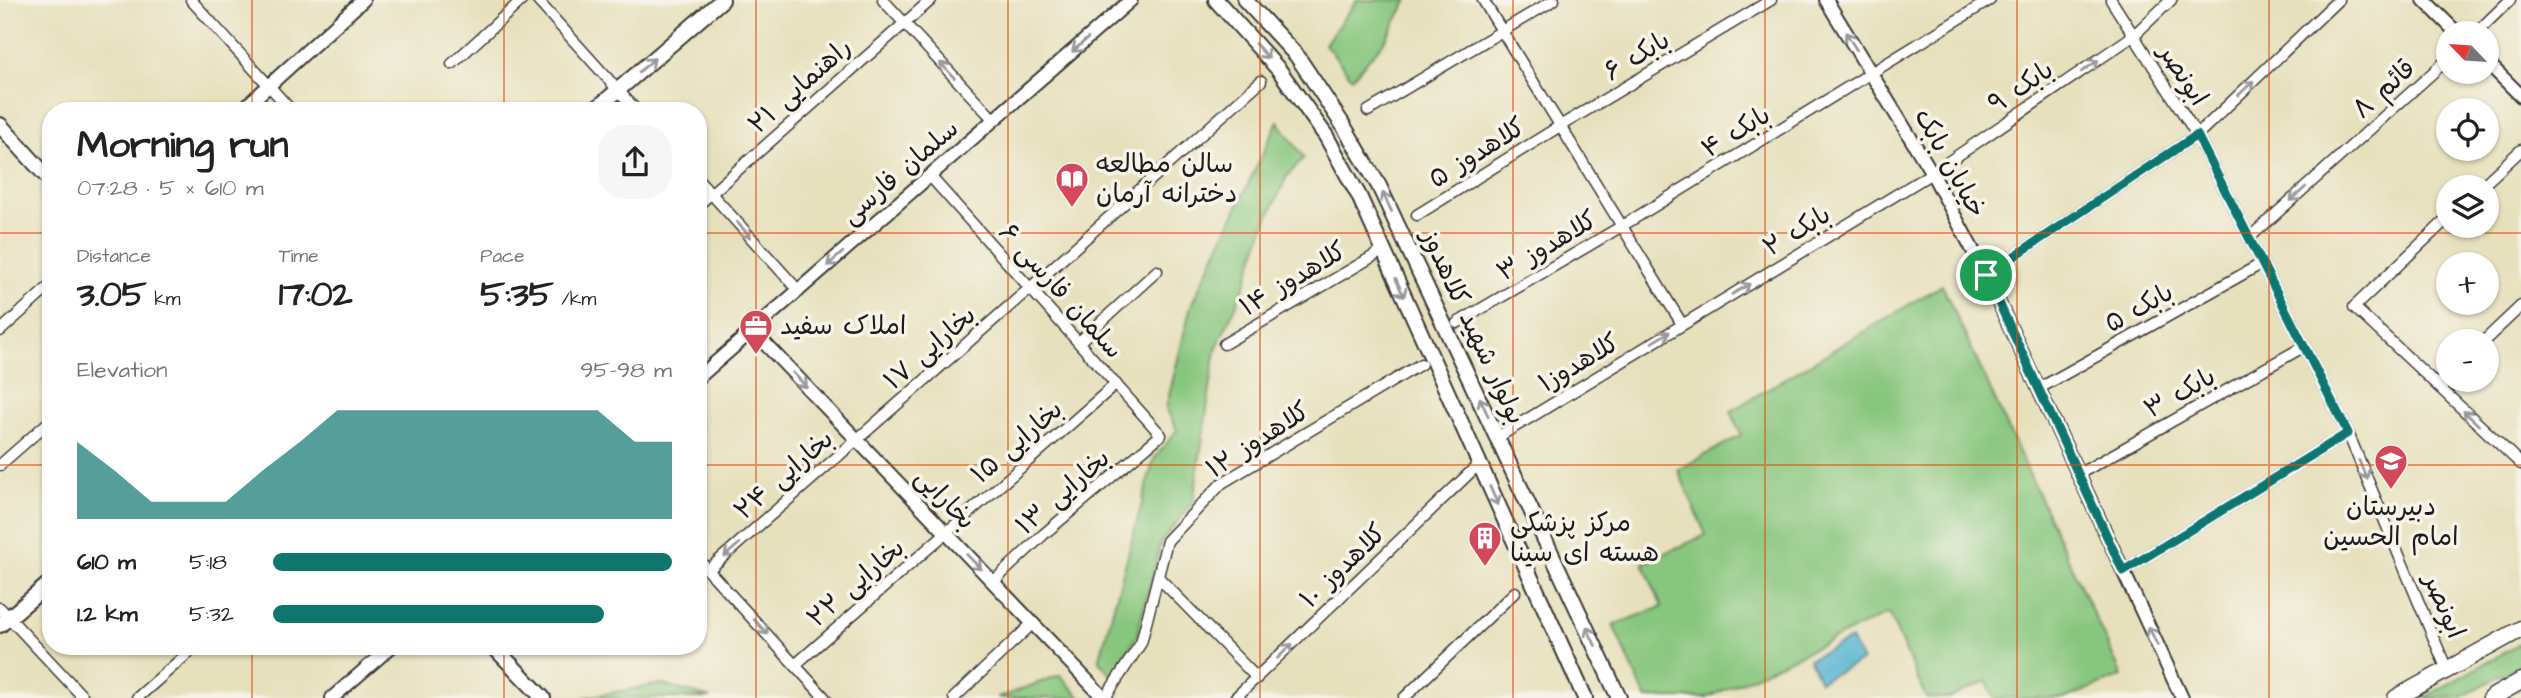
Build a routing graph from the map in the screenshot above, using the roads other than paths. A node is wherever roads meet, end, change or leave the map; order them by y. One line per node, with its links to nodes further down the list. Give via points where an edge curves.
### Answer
1 (191, 0): 31 (street)
2 (363, 0): 31 (street)
3 (522, 0): 26 (street)
4 (537, 0): 32 (street)
5 (722, 0): 32 (main road, one-way to 5)
6 (883, 0): 23 (street)
7 (930, 0): 23 (street, راهنمایی ۲۱)
8 (1131, 0): 39 (street, سلمان فارسی, one-way to 39)
9 (1216, 0): 55 (main road, بولوار شهید کلاهدوز, one-way to 55, via 1279,70 1326,136)
10 (1245, 0): 80 (main road, بولوار شهید کلاهدوز, one-way to 10, via 1361,155 1297,56)
11 (1483, 0): 24 (street)
12 (1554, 0): 24 (street)
13 (1771, 0): 41 (street, بابک ۶)
14 (1826, 0): 28 (street, خیابان بابک, one-way to 14)
15 (1990, 0): 28 (street, بابک ۴)
16 (2111, 0): 25 (street, ابونصر)
17 (2171, 0): 25 (street, بابک ۹)
18 (2338, 0): 42 (street, one-way to 18)
19 (2424, 0): 21 (street)
20 (2511, 0): 22 (street)
21 (2446, 21)
22 (2489, 21)
23 (904, 22): 39 (street, one-way to 23); 49 (street, راهنمایی ۲۱)
24 (1502, 32): 38 (street); 41 (street)
25 (2133, 36): 42 (street, ابونصر); 45 (street, بابک ۹, one-way to 25)
26 (452, 65)
27 (2436, 70): 54 (street, قائم ۸, one-way to 54)
28 (1872, 74): 45 (street, خیابان بابک); 52 (street, بابک ۴)
29 (2499, 74): 33 (street)
30 (1261, 81): 59 (street, بخارایی ۱۷)
31 (269, 86): 34 (street); 35 (street)
32 (618, 90): 36 (main road); 37 (street)
33 (2521, 96)
34 (252, 102)
35 (284, 102)
36 (605, 102)
37 (629, 102)
38 (1368, 111)
39 (994, 120): 47 (street, سلمان فارسی)
40 (0, 125): 44 (main road)
41 (1560, 126): 51 (street, کلاهدوز ۵); 52 (street)
42 (2197, 135): 54 (street, ابونصر); 58 (street)
43 (2521, 150): 46 (street)
44 (42, 171)
45 (1932, 173): 58 (street, خیابان بابک); 64 (street, بابک ۲, one-way to 45)
46 (2494, 175)
47 (930, 176): 59 (street, سلمان فارسی ۶); 60 (street, سلمان فارسی, one-way to 60)
48 (707, 189): 49 (street)
49 (711, 194): 50 (street, راهنمایی ۲۱); 60 (street, one-way to 60)
50 (707, 197)
51 (1416, 215)
52 (1622, 226): 63 (street, کلاهدوز ۳); 64 (street)
53 (2436, 229): 74 (street, via 2354,307)
54 (2249, 238): 56 (street, ابونصر)
55 (1384, 250): 69 (street, کلاهدوز ۱۴); 83 (main road, بولوار شهید کلاهدوز, one-way to 83)
56 (2261, 264): 70 (street, ابونصر); 75 (street, بابک ۵)
57 (1157, 271): 68 (street)
58 (1986, 275): 75 (street, خیابان بابک)
59 (1030, 288): 68 (street, سلمان فارسی ۶); 81 (street, بخارایی ۱۷)
60 (799, 291): 67 (street, سلمان فارسی)
61 (42, 293): 66 (street)
62 (2521, 306): 65 (street)
63 (1457, 323)
64 (1682, 324): 80 (street, کلاهدوز۱, one-way to 64)
65 (2497, 329)
66 (0, 331)
67 (752, 331): 72 (street, سلمان فارسی); 81 (street, بخارایی, one-way to 81)
68 (1079, 342): 73 (street, سلمان فارسی ۶)
69 (1224, 344)
70 (2303, 347): 78 (street, ابونصر); 85 (street, بابک ۳)
71 (1421, 364): 89 (street, کلاهدوز ۱۲, via 1222,484 1167,541)
72 (707, 370)
73 (1116, 384): 79 (street, سلمان فارسی ۶); 86 (street, بخارایی ۱۵)
74 (2436, 384)
75 (2038, 389): 85 (street, خیابان بابک)
76 (2445, 392): 82 (street, one-way to 76)
77 (42, 428): 84 (street)
78 (2348, 433): 88 (street); 100 (street, ابونصر, one-way to 100)
79 (1161, 435): 90 (street, بخارایی ۱۳)
80 (1498, 437): 113 (main road, بولوار شهید کلاهدوز, one-way to 80)
81 (857, 440): 86 (street, بخارایی); 87 (street, بخارایی ۲۴, one-way to 87)
82 (2520, 461)
83 (1479, 464): 101 (street, کلاهدوز ۱۰, one-way to 83); 112 (main road, بولوار شهید کلاهدوز, one-way to 112)
84 (0, 465)
85 (2077, 475): 88 (street, خیابان بابک)
86 (946, 533): 90 (street, بخارایی, one-way to 90); 99 (street, بخارایی ۲۲)
87 (708, 570): 99 (street, one-way to 99)
88 (2123, 571): 114 (street, خیابان بابک, one-way to 88)
89 (1158, 578): 101 (street); 109 (street, کلاهدوز ۱۲, via 1141,643)
90 (993, 582): 94 (street, بخارایی)
91 (42, 589): 93 (main road)
92 (1515, 592): 111 (street)
93 (3, 617): 103 (street)
94 (1033, 623): 108 (street); 109 (street, بخارایی)
95 (2521, 629): 100 (main road)
96 (186, 655): 104 (street)
97 (382, 655): 105 (street)
98 (502, 655): 106 (main road)
99 (795, 665): 107 (street)
100 (2447, 670): 115 (main road)
101 (1256, 678): 110 (street, کلاهدوز ۱۰)
102 (2521, 681): 116 (main road)
103 (84, 698)
104 (137, 698)
105 (332, 698)
106 (543, 698)
107 (825, 698)
108 (954, 698)
109 (1104, 698)
110 (1235, 698)
111 (1404, 698)
112 (1585, 698)
113 (1619, 698)
114 (2182, 698)
115 (2396, 698)
116 (2491, 698)

